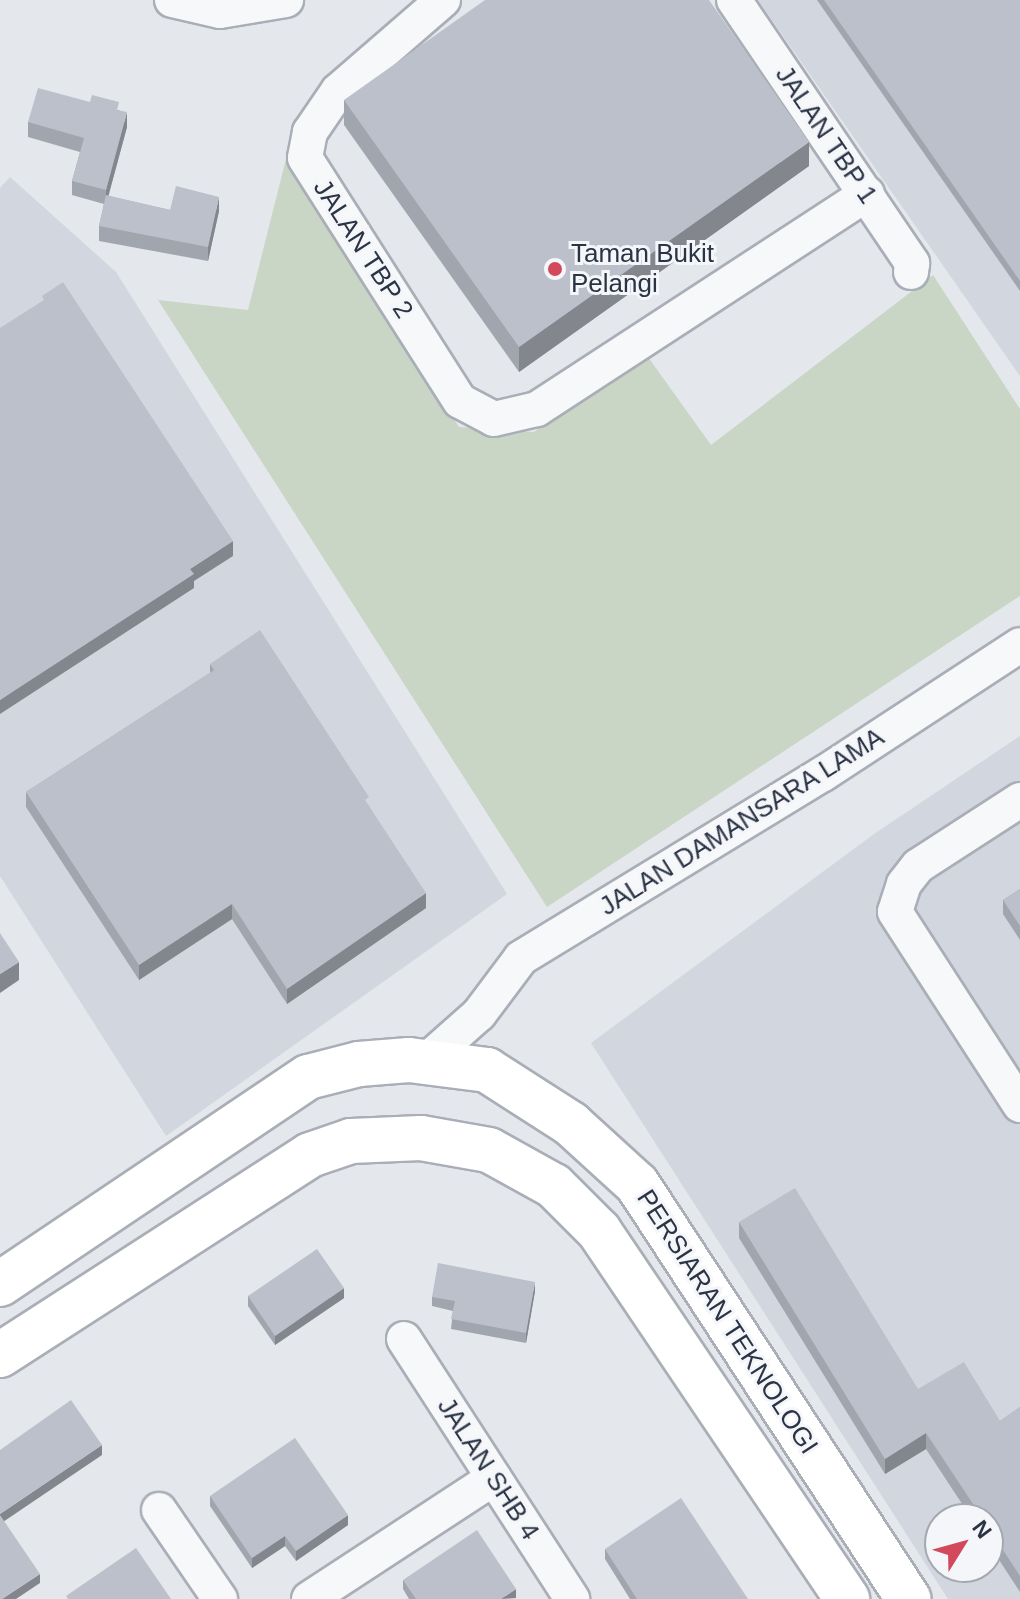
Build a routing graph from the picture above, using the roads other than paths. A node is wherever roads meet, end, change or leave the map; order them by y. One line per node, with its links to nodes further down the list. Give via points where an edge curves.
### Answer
1 (172, 0): 2 (street, via 220,11)
2 (286, 0)
3 (443, 0): 5 (street, JALAN TBP 2, via 338,91 310,132 305,158 460,401 494,419 537,409)
4 (734, 0): 5 (street, JALAN TBP 1)
5 (867, 194): 6 (street, JALAN TBP 1, via 912,263)
6 (911, 272)
7 (1020, 645): 9 (street, JALAN DAMANSARA LAMA, via 823,774 521,958)
8 (1020, 800): 12 (street, via 918,866 904,884 895,912)
9 (479, 1014): 10 (street, JALAN DAMANSARA LAMA); 11 (street)
10 (426, 1061): 11 (main road, PERSIARAN TEKNOLOGI); 13 (main road, PERSIARAN TEKNOLOGI, via 359,1064 308,1077)
11 (487, 1070): 22 (main road, PERSIARAN TEKNOLOGI, via 571,1124 637,1184)
12 (1020, 1105)
13 (0, 1284)
14 (404, 1339): 16 (street, JALAN SHB 4)
15 (0, 1355): 21 (main road, PERSIARAN TEKNOLOGI, via 310,1155 351,1141 421,1138 489,1150 554,1186 599,1231)
16 (494, 1478): 19 (street); 20 (street, JALAN SHB 4)
17 (159, 1510): 18 (street)
18 (220, 1599)
19 (309, 1599)
20 (572, 1599)
21 (847, 1599)
22 (909, 1599)

